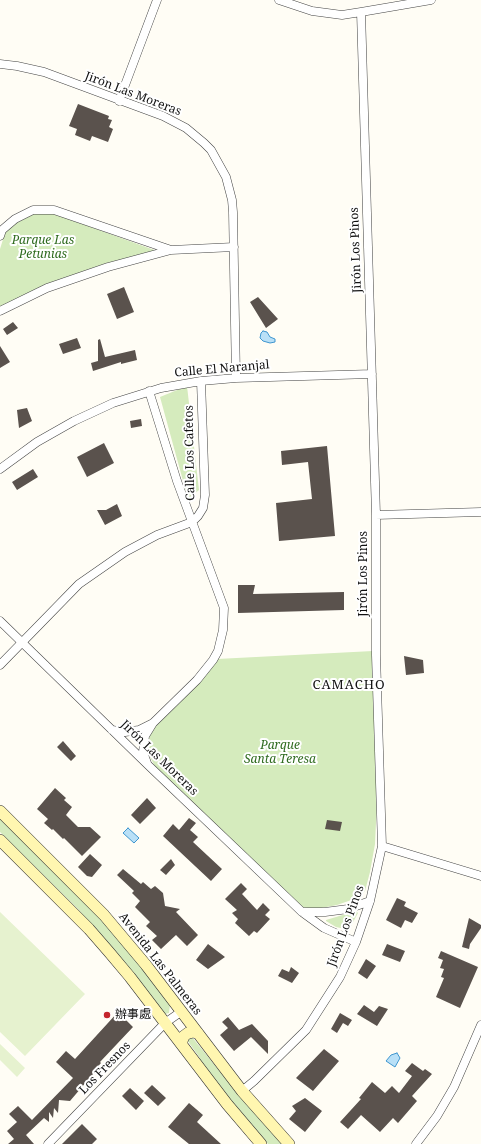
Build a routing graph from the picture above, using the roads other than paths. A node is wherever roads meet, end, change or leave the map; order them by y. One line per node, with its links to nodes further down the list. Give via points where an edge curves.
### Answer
1 (157, 0): 6 (street)
2 (279, 0): 4 (street, via 322,13)
3 (431, 0): 4 (street)
4 (361, 12): 11 (street, Jirón Los Pinos)
5 (0, 64): 6 (street, Jirón Las Moreras, via 40,71)
6 (119, 101): 8 (street, Jirón Las Moreras, via 175,122 196,135 210,150 222,168 230,188)
7 (0, 236): 9 (street, via 2,230 15,219 33,210 54,210)
8 (234, 247): 9 (street); 12 (street, Jirón Las Moreras)
9 (170, 250): 10 (street, via 108,267 47,288)
10 (0, 311)
11 (372, 374): 12 (street, Calle El Naranjal); 17 (street, Jirón Los Pinos)
12 (236, 378): 13 (street, Calle El Naranjal)
13 (201, 381): 14 (street, Calle El Naranjal); 18 (street, Calle Los Cafetos, via 205,495 203,508)
14 (149, 391): 15 (street, Calle El Naranjal, via 112,403 74,420 37,442); 18 (street, Calle Los Cafetos)
15 (0, 469)
16 (481, 512): 17 (street)
17 (376, 515): 27 (street, Jirón Los Pinos, via 376,655)
18 (192, 522): 20 (street, via 157,535 125,552 79,584); 22 (street, Calle Los Cafetos, via 224,608 223,630 213,660)
19 (0, 621): 20 (street, Jirón Las Moreras)
20 (22, 642): 21 (street); 23 (street, Jirón Las Moreras)
21 (0, 665)
22 (153, 723): 23 (street, Calle Los Cafetos, via 139,730); 24 (street, Calle Los Cafetos, via 144,736 143,752)
23 (112, 730): 24 (street, Jirón Las Moreras)
24 (149, 766): 30 (street, Jirón Las Moreras)
25 (0, 811): 32 (main road, Avenida Las Palmeras, via 104,915)
26 (0, 840): 33 (main road, via 89,929)
27 (382, 846): 28 (street); 29 (street, Jirón Los Pinos)
28 (481, 876)
29 (370, 901): 30 (street, via 348,909); 31 (street, Jirón Los Pinos)
30 (302, 912): 31 (street, Jirón Las Moreras, via 324,928)
31 (356, 942): 37 (street, Jirón Los Pinos, via 340,977 306,1030)
32 (182, 1011): 33 (street, Los Fresnos); 35 (main road, Avenida Las Palmeras)
33 (165, 1023): 36 (main road); 38 (street, Los Fresnos)
34 (481, 1026): 41 (street, via 454,1087)
35 (198, 1033): 36 (main road, via 188,1033 184,1036); 37 (main road, Avenida Las Palmeras)
36 (182, 1046): 39 (main road)
37 (242, 1091): 40 (main road, Avenida Las Palmeras)
38 (48, 1144)
39 (261, 1144)
40 (288, 1144)
41 (416, 1144)

